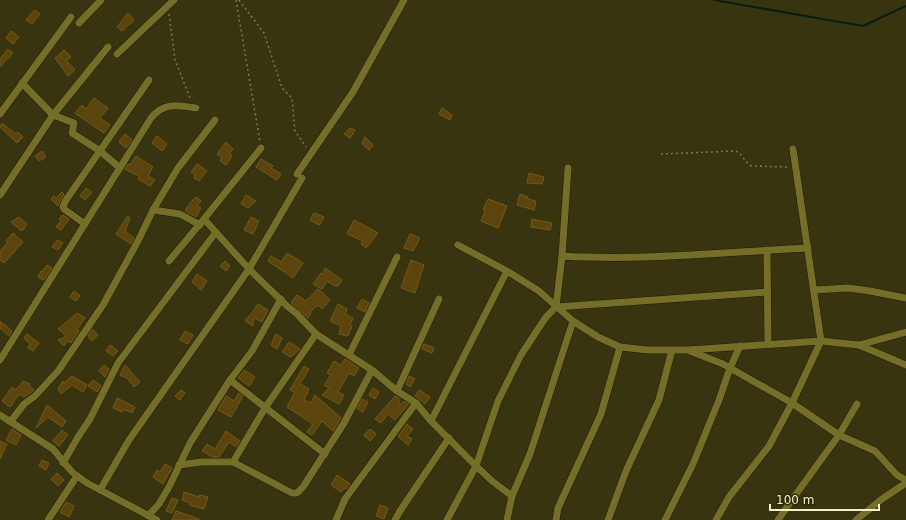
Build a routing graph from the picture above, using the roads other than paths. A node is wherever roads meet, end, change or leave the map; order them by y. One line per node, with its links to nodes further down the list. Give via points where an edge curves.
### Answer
1 (101, 0): 5 (street)
2 (174, 0): 7 (street)
3 (404, 0): 30 (street, via 353,92 311,154)
4 (71, 16): 9 (street)
5 (79, 23)
6 (108, 47): 12 (street)
7 (118, 54)
8 (149, 80): 16 (street)
9 (22, 83): 11 (street); 12 (street)
10 (196, 108): 17 (street, via 168,106 157,112)
11 (0, 114)
12 (53, 116): 16 (street, via 74,123 72,133); 19 (street)
13 (215, 120): 20 (street, via 178,168)
14 (261, 148): 21 (street)
15 (793, 148): 25 (street)
16 (100, 151): 17 (street); 22 (street, via 63,207)
17 (120, 168): 22 (street)
18 (568, 168): 27 (street)
19 (0, 195)
20 (153, 210): 21 (street, via 180,214); 61 (street, via 103,306 58,371 24,404)
21 (202, 222): 23 (street); 29 (street)
22 (85, 224): 49 (street)
23 (216, 232): 30 (street); 66 (street, via 118,363 90,419)
24 (458, 245): 31 (street)
25 (808, 248): 26 (street); 32 (street)
26 (767, 250): 27 (street, via 664,257); 33 (street)
27 (562, 256): 37 (street)
28 (397, 257): 48 (street)
29 (169, 261)
30 (249, 269): 35 (street); 72 (street, via 129,440)
31 (507, 271): 37 (street, via 539,291); 60 (street)
32 (814, 290): 34 (street, via 848,288); 41 (street)
33 (766, 292): 37 (street); 42 (street)
34 (906, 298)
35 (281, 299): 40 (street); 53 (street, via 252,351)
36 (439, 299): 54 (street)
37 (556, 307): 38 (street); 68 (street, via 546,317 521,355 498,401)
38 (573, 321): 45 (street); 73 (street, via 530,454)
39 (906, 332): 43 (street)
40 (316, 334): 48 (street); 58 (street)
41 (821, 341): 42 (street); 43 (street); 56 (street)
42 (768, 344): 44 (street)
43 (859, 345): 50 (street)
44 (740, 346): 47 (street); 51 (street)
45 (620, 347): 46 (street); 81 (street, via 601,414 558,508)
46 (672, 350): 47 (street); 82 (street, via 659,400 626,470)
47 (688, 350): 51 (street)
48 (349, 355): 52 (street)
49 (0, 360)
50 (906, 365)
51 (730, 368): 56 (street); 83 (street, via 693,464)
52 (372, 370): 54 (street); 64 (street)
53 (230, 380): 58 (street); 67 (street)
54 (397, 391): 55 (street)
55 (416, 403): 60 (street); 77 (street, via 345,499)
56 (792, 403): 62 (street); 84 (street, via 769,446 729,497)
57 (857, 404): 62 (street)
58 (265, 408): 64 (street); 65 (street)
59 (0, 415): 61 (street)
60 (431, 421): 63 (street)
61 (11, 422): 66 (street, via 53,449)
62 (838, 435): 70 (street, via 875,451 897,475); 85 (street)
63 (449, 438): 68 (street); 78 (street)
64 (325, 454): 65 (street, via 297,493 292,493)
65 (233, 462): 67 (street)
66 (63, 463): 69 (street)
67 (179, 465): 74 (street, via 158,504)
68 (476, 466): 73 (street); 79 (street)
69 (78, 476): 72 (street); 75 (street)
70 (906, 480)
71 (906, 484): 86 (street)
72 (100, 490): 74 (street)
73 (512, 496): 80 (street)
74 (148, 516): 76 (street)
75 (48, 520)
76 (157, 520)
77 (336, 520)
78 (395, 520)
79 (448, 520)
80 (507, 520)
81 (556, 520)
82 (608, 520)
83 (664, 520)
84 (716, 520)
85 (778, 520)
86 (856, 520)

